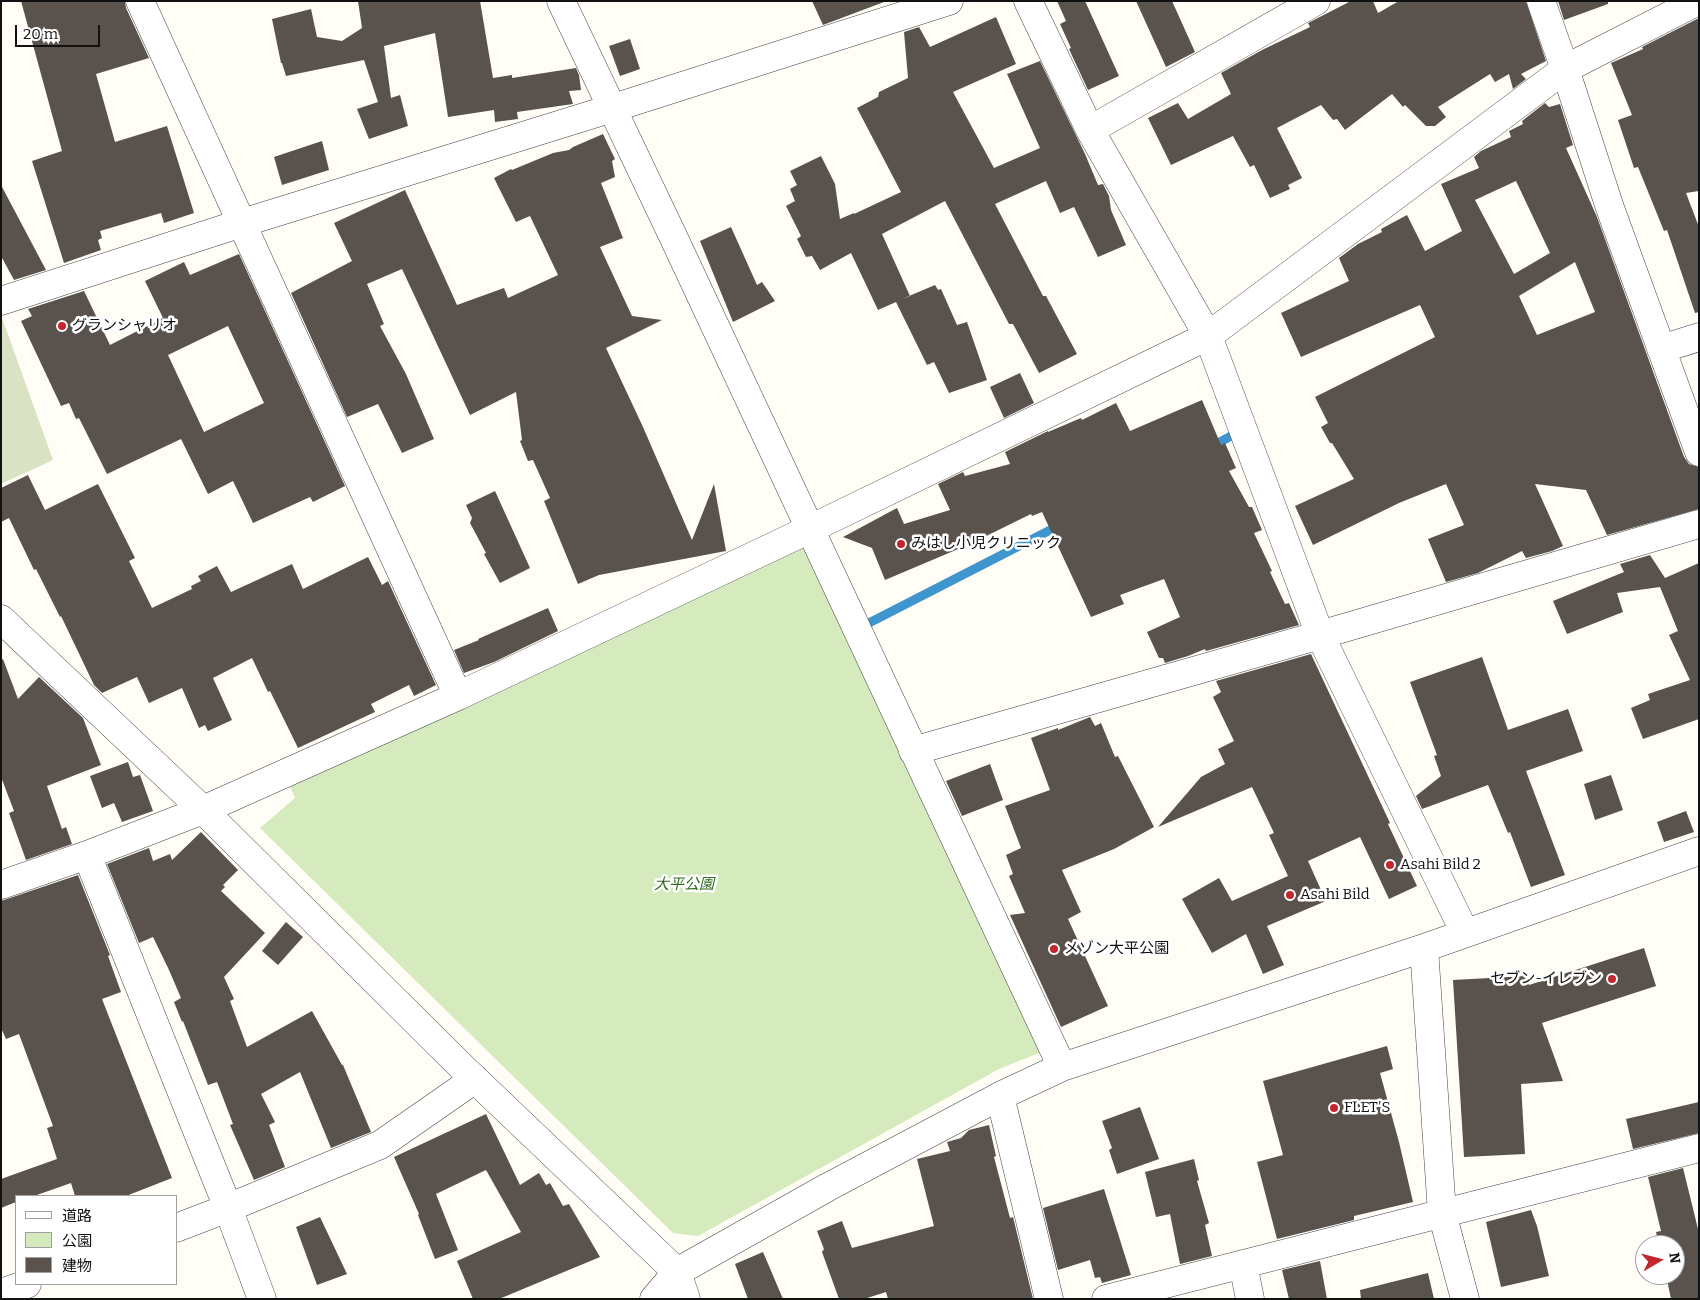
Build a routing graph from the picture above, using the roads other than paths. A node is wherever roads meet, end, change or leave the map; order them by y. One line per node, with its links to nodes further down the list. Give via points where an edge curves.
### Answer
1 (140, 1): 11 (street)
2 (561, 1): 9 (street)
3 (949, 1): 9 (street)
4 (1028, 1): 10 (street)
5 (1316, 1): 10 (street)
6 (1541, 1): 8 (street)
7 (1698, 1): 8 (street)
8 (1565, 69): 13 (street); 15 (street, via 1610,208)
9 (612, 108): 11 (street); 18 (street)
10 (1090, 130): 13 (street)
11 (242, 223): 12 (street); 21 (street)
12 (1, 301)
13 (1208, 336): 18 (street); 20 (street)
14 (1699, 337): 15 (street)
15 (1661, 349): 16 (street)
16 (1699, 452)
17 (1699, 524): 20 (street)
18 (810, 529): 21 (street); 22 (street)
19 (1, 619): 23 (street)
20 (1320, 634): 22 (street); 27 (street)
21 (458, 696): 23 (street)
22 (913, 751): 29 (street)
23 (203, 810): 25 (street); 30 (street)
24 (1699, 850): 27 (street)
25 (87, 856): 26 (street); 33 (street)
26 (1, 885)
27 (1465, 933): 28 (street)
28 (1424, 948): 29 (street); 34 (street)
29 (1062, 1067): 31 (street)
30 (475, 1079): 33 (street, via 380,1145); 37 (street)
31 (1000, 1096): 37 (street); 43 (street)
32 (1699, 1148): 34 (street)
33 (228, 1208): 35 (street); 40 (street)
34 (1442, 1213): 36 (street); 46 (street)
35 (178, 1227)
36 (1243, 1264): 44 (street); 45 (street)
37 (677, 1272): 41 (street); 42 (street)
38 (24, 1285): 39 (street)
39 (1, 1293)
40 (262, 1299)
41 (654, 1299)
42 (686, 1299)
43 (1049, 1299)
44 (1106, 1299)
45 (1250, 1299)
46 (1465, 1299)

